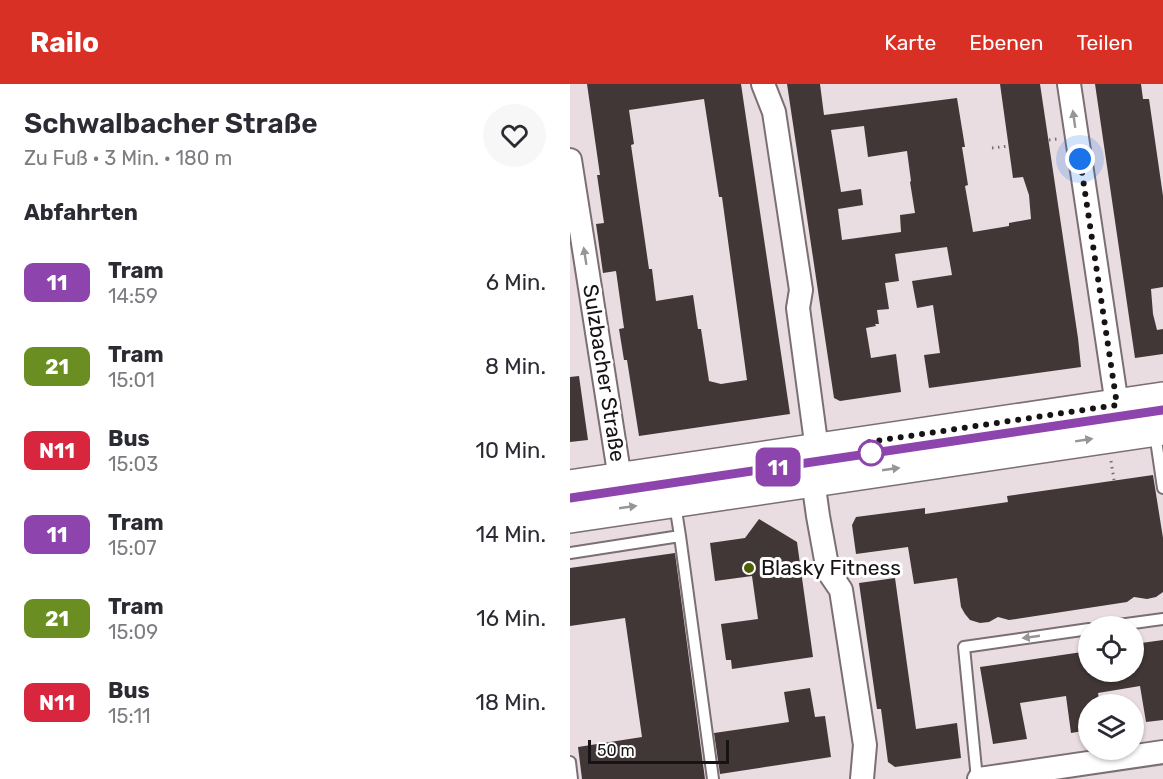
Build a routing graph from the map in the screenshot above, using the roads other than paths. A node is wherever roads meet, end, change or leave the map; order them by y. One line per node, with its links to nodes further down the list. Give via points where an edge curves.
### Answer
1 (763, 84): 7 (street, via 774,112 801,290 798,308)
2 (1069, 84): 5 (street, one-way to 2)
3 (570, 160): 8 (street, Sulzbacher Straße, one-way to 3)
4 (1163, 399): 5 (main road)
5 (1117, 405): 7 (main road)
6 (1159, 429): 7 (main road, one-way to 6); 10 (lane)
7 (815, 465): 8 (main road); 11 (main road); 22 (street, via 828,572 842,590 865,745)
8 (620, 479): 9 (main road)
9 (570, 487)
10 (1163, 488)
11 (675, 501): 12 (main road, one-way to 11); 13 (lane)
12 (570, 516)
13 (680, 536): 14 (lane); 21 (lane)
14 (570, 553)
15 (1163, 619): 16 (lane)
16 (1144, 622)
17 (1078, 631): 23 (lane, one-way to 23, via 963,647)
18 (1163, 752): 23 (street)
19 (570, 762): 20 (lane)
20 (572, 779)
21 (713, 779)
22 (862, 779)
23 (978, 779)

